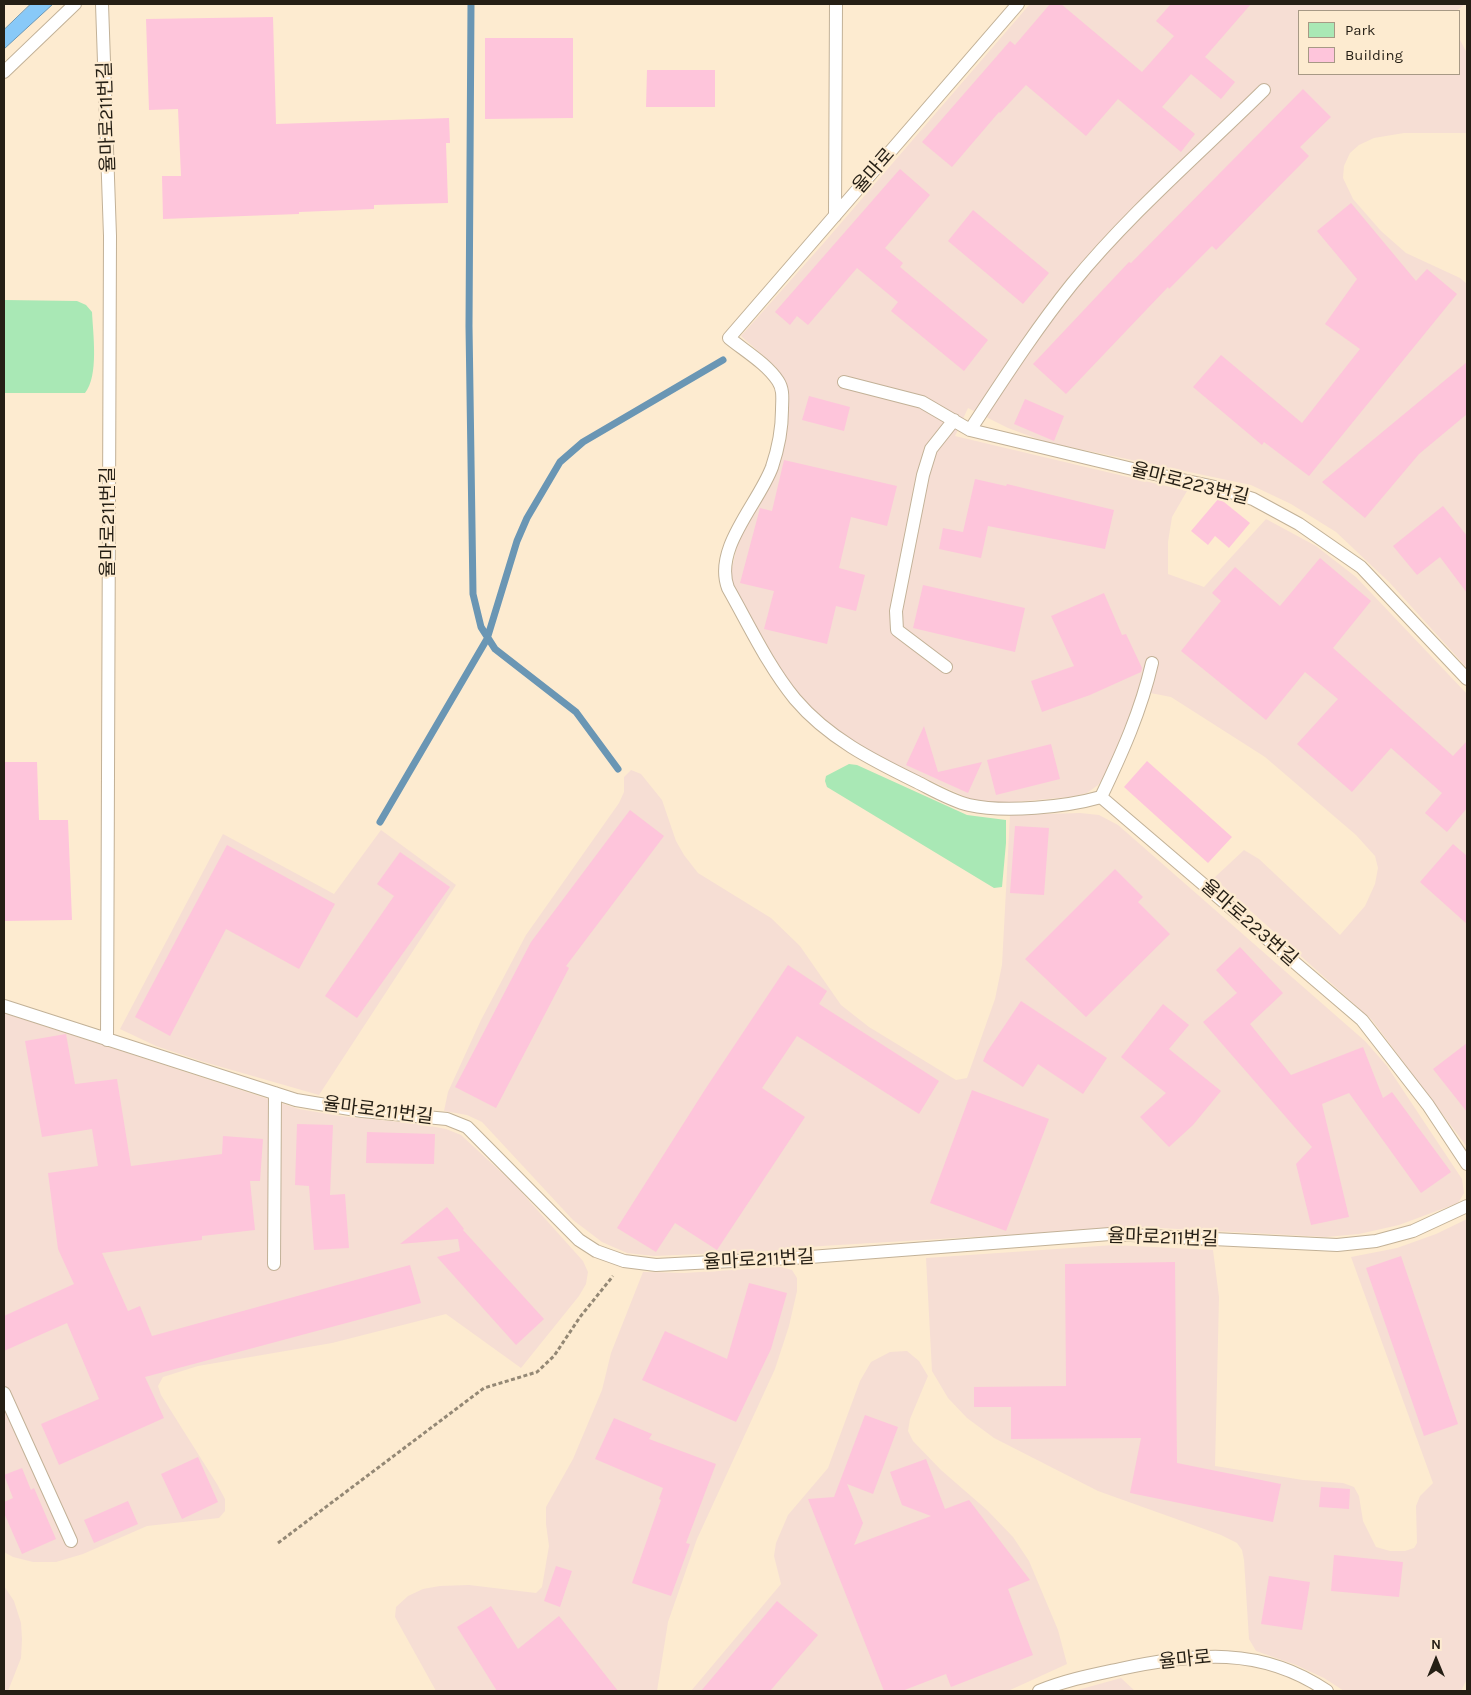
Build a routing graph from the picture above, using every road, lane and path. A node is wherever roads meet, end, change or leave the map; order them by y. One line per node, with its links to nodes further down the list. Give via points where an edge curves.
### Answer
1 (75, 4): 5 (lane)
2 (102, 4): 16 (lane, 율마로211번길, via 110,236)
3 (836, 4): 7 (lane)
4 (1018, 4): 7 (lane, 율마로)
5 (4, 72)
6 (1264, 90): 10 (lane, via 1136,215 1073,284)
7 (835, 216): 14 (lane, 율마로, via 729,338 768,370 778,380 783,392 782,426 772,466 761,492 741,522 730,550 724,578 728,588 784,684 809,713 846,745 969,805 1004,808 1075,804)
8 (844, 382): 9 (lane, 율마로223번길, via 922,402)
9 (954, 420): 10 (lane, 율마로223번길); 12 (lane, via 931,449 896,611 897,630)
10 (970, 430): 13 (lane, 율마로223번길, via 1215,486 1253,499 1299,524 1361,567)
11 (1152, 663): 14 (lane, via 1133,730)
12 (946, 667)
13 (1467, 679)
14 (1101, 797): 18 (lane, 율마로223번길, via 1362,1020 1428,1105)
15 (4, 1006): 16 (lane, 율마로211번길)
16 (107, 1040): 17 (lane, 율마로211번길)
17 (275, 1093): 20 (lane, 율마로211번길, via 296,1100 362,1111 447,1119 467,1127 579,1240 596,1252); 21 (lane)
18 (1467, 1164)
19 (1467, 1206): 20 (lane, 율마로211번길, via 1413,1231 1337,1245 1110,1234 810,1257 656,1265)
20 (624, 1261): 24 (path, via 554,1356 537,1372 484,1388)
21 (274, 1264)
22 (4, 1393): 23 (lane)
23 (72, 1541)
24 (278, 1543)
25 (1039, 1691): 26 (lane, 율마로, via 1066,1680 1142,1664 1199,1656 1233,1656 1308,1678)
26 (1327, 1691)

